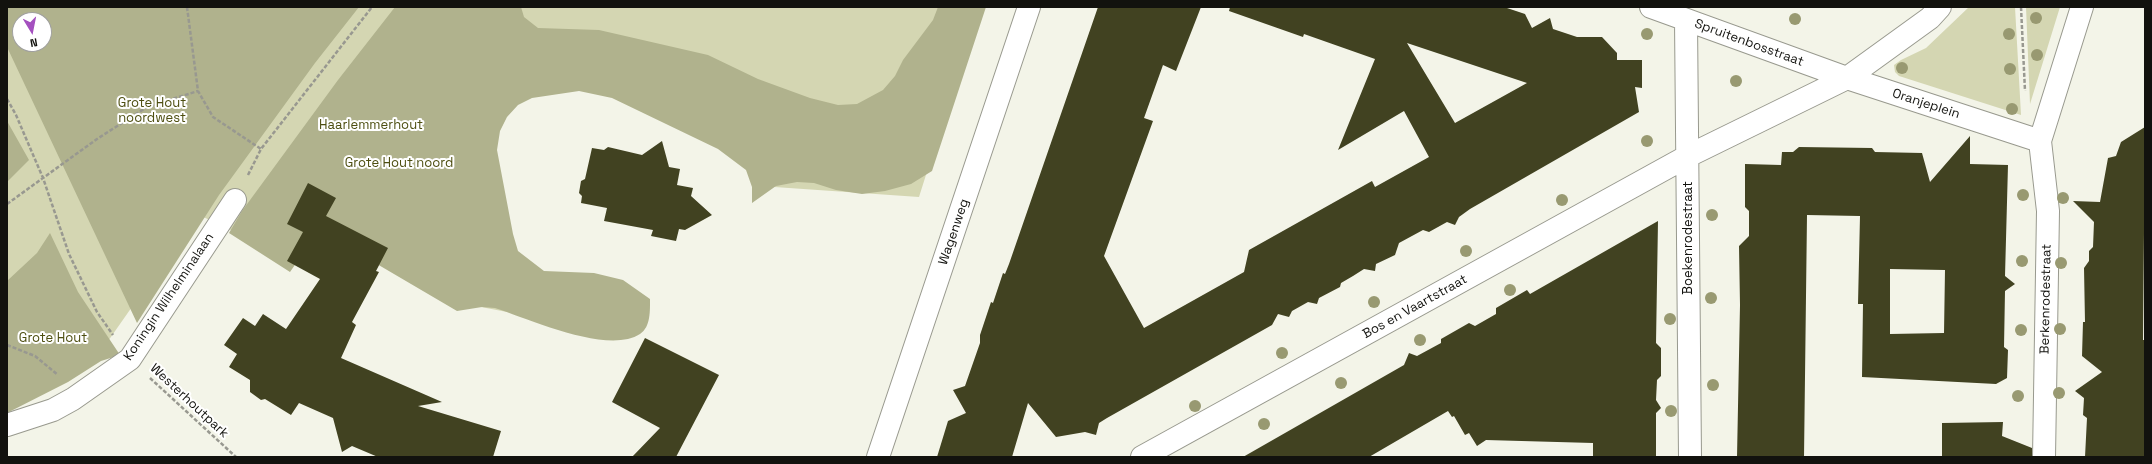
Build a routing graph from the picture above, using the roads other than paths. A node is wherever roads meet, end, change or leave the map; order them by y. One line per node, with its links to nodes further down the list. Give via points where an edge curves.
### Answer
1 (1029, 7): 11 (street, Wagenweg)
2 (1651, 7): 5 (street, Spruitenbosstraat)
3 (1940, 7): 6 (street, via 1930,18)
4 (2082, 7): 7 (street)
5 (1686, 20): 6 (street, Spruitenbosstraat); 8 (street, Boekenrodestraat)
6 (1848, 78): 7 (street, Oranjeplein); 8 (street)
7 (2040, 141): 14 (street, Berkenrodestraat, via 2048,211)
8 (1688, 156): 12 (street, Bos en Vaartstraat); 13 (street, Boekenrodestraat)
9 (235, 200): 10 (street, Koningin Wilhelminalaan, via 130,359 82,395 53,410)
10 (7, 425)
11 (878, 457)
12 (1142, 457)
13 (1690, 457)
14 (2044, 457)

